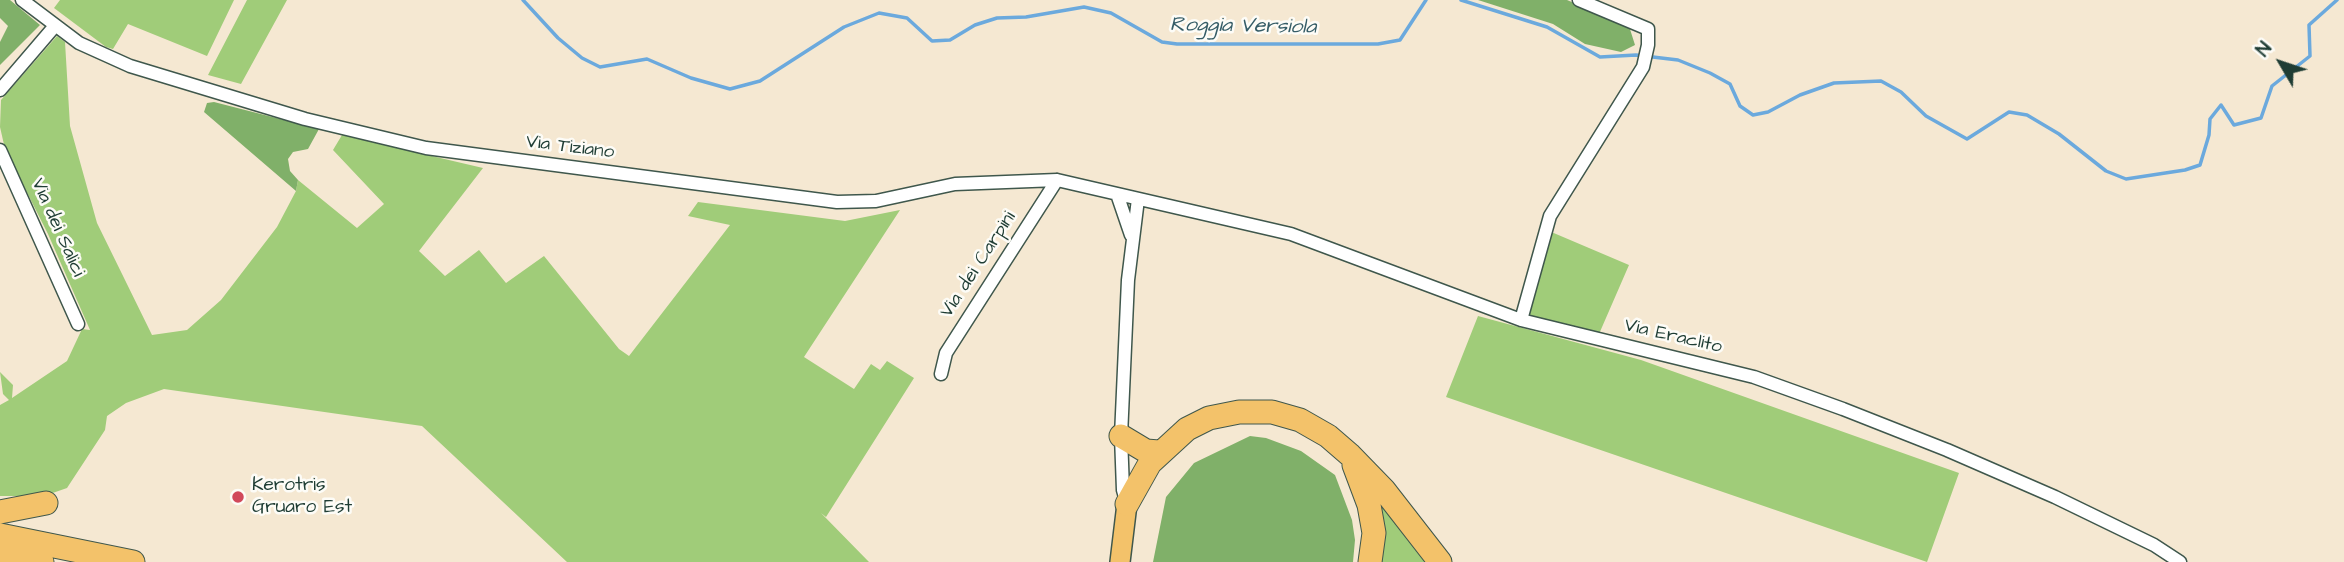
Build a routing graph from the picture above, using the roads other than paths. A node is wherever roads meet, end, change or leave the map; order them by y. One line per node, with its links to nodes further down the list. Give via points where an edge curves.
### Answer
1 (22, 0): 3 (street, Via Tiziano)
2 (1579, 0): 10 (street, via 1648,29 1647,49 1644,64 1550,216)
3 (54, 27): 4 (street); 6 (street, Via Tiziano, via 98,52 193,87 426,148 837,202 876,201 955,184)
4 (0, 90)
5 (0, 150): 11 (street, Via dei Salici)
6 (1057, 180): 7 (street, Via Tiziano); 12 (street, Via dei Carpini, via 946,353)
7 (1117, 194): 8 (street, Via Tiziano); 9 (street)
8 (1138, 199): 9 (street); 10 (street, Via Eraclito, via 1291,234)
9 (1131, 235): 13 (street)
10 (1521, 320): 26 (street, Via Eraclito, via 1754,377 1830,404 2055,497)
11 (78, 324)
12 (941, 374)
13 (1121, 436): 14 (highway, via 1146,451); 17 (street, via 1121,476)
14 (1159, 452): 15 (highway, via 1209,418 1272,412 1300,420); 17 (highway)
15 (1350, 455): 24 (highway, via 1369,505 1374,533); 25 (highway)
16 (46, 503): 18 (highway)
17 (1127, 504): 23 (main road)
18 (0, 512)
19 (0, 535): 22 (highway)
20 (0, 554): 21 (highway)
21 (42, 562)
22 (133, 562)
23 (1120, 562)
24 (1370, 562)
25 (1440, 562)
26 (2180, 562)

